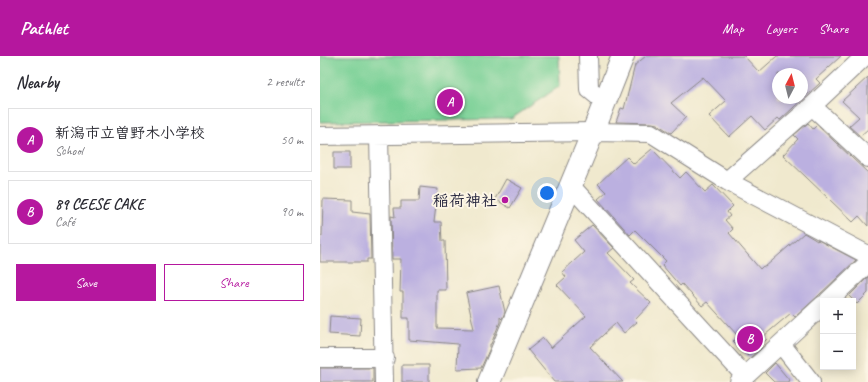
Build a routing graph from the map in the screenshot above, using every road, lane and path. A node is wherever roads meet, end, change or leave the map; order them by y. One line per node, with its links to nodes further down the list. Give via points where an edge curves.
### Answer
1 (588, 56): 4 (street, via 589,89)
2 (623, 56): 4 (street)
3 (865, 56): 5 (street)
4 (604, 102): 6 (street)
5 (812, 106): 9 (street); 10 (street)
6 (593, 132): 8 (street); 10 (street, via 651,134); 11 (street)
7 (320, 136): 8 (street)
8 (379, 136): 18 (street)
9 (868, 158)
10 (727, 181): 12 (street)
11 (570, 185): 19 (street); 21 (street)
12 (868, 254)
13 (868, 263): 14 (street)
14 (831, 298)
15 (820, 309): 16 (street)
16 (781, 344): 19 (street); 22 (street)
17 (320, 358): 18 (street)
18 (385, 358): 20 (street)
19 (742, 379)
20 (384, 382)
21 (489, 382)
22 (811, 382)

